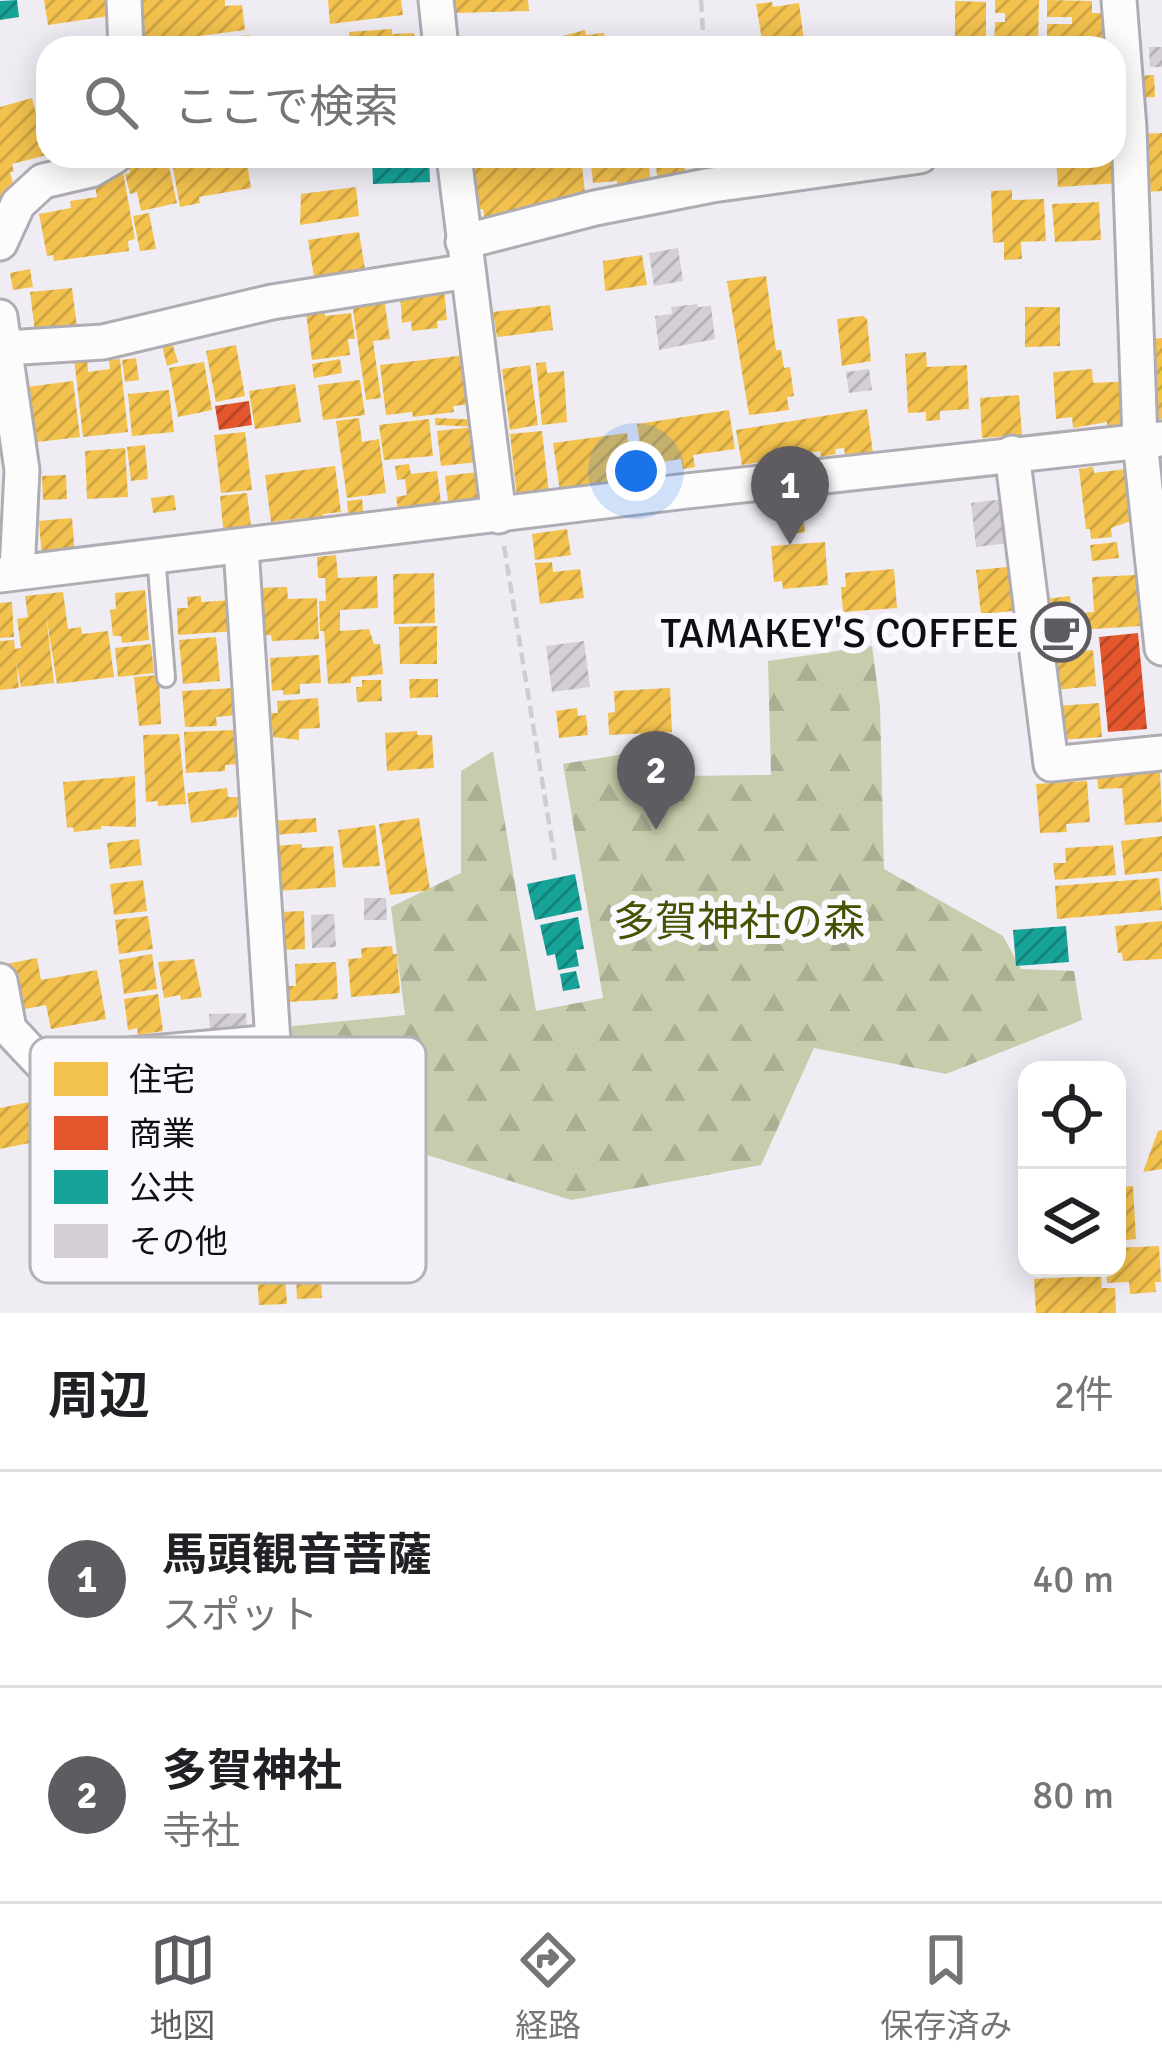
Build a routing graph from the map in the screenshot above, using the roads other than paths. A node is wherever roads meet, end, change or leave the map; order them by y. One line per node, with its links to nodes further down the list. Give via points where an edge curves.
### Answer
1 (124, 0): 4 (street)
2 (436, 0): 5 (street)
3 (1119, 0): 6 (street)
4 (126, 36)
5 (440, 36)
6 (1120, 36)
7 (94, 168): 11 (street, via 43,181 18,204)
8 (455, 168): 12 (street)
9 (834, 168): 12 (street, via 595,208)
10 (1125, 168): 14 (street)
11 (0, 243)
12 (466, 256): 13 (street, via 103,341); 16 (street)
13 (3, 332): 19 (street, via 22,470)
14 (1151, 440): 15 (street); 20 (street)
15 (1012, 453): 16 (street); 22 (street, via 1051,764)
16 (499, 516): 17 (street)
17 (241, 547): 18 (street); 24 (street)
18 (156, 556): 19 (street); 21 (lane)
19 (8, 573)
20 (1162, 648)
21 (166, 678)
22 (1162, 753)
23 (0, 981): 25 (street, via 9,1029)
24 (273, 1037)
25 (30, 1052)

